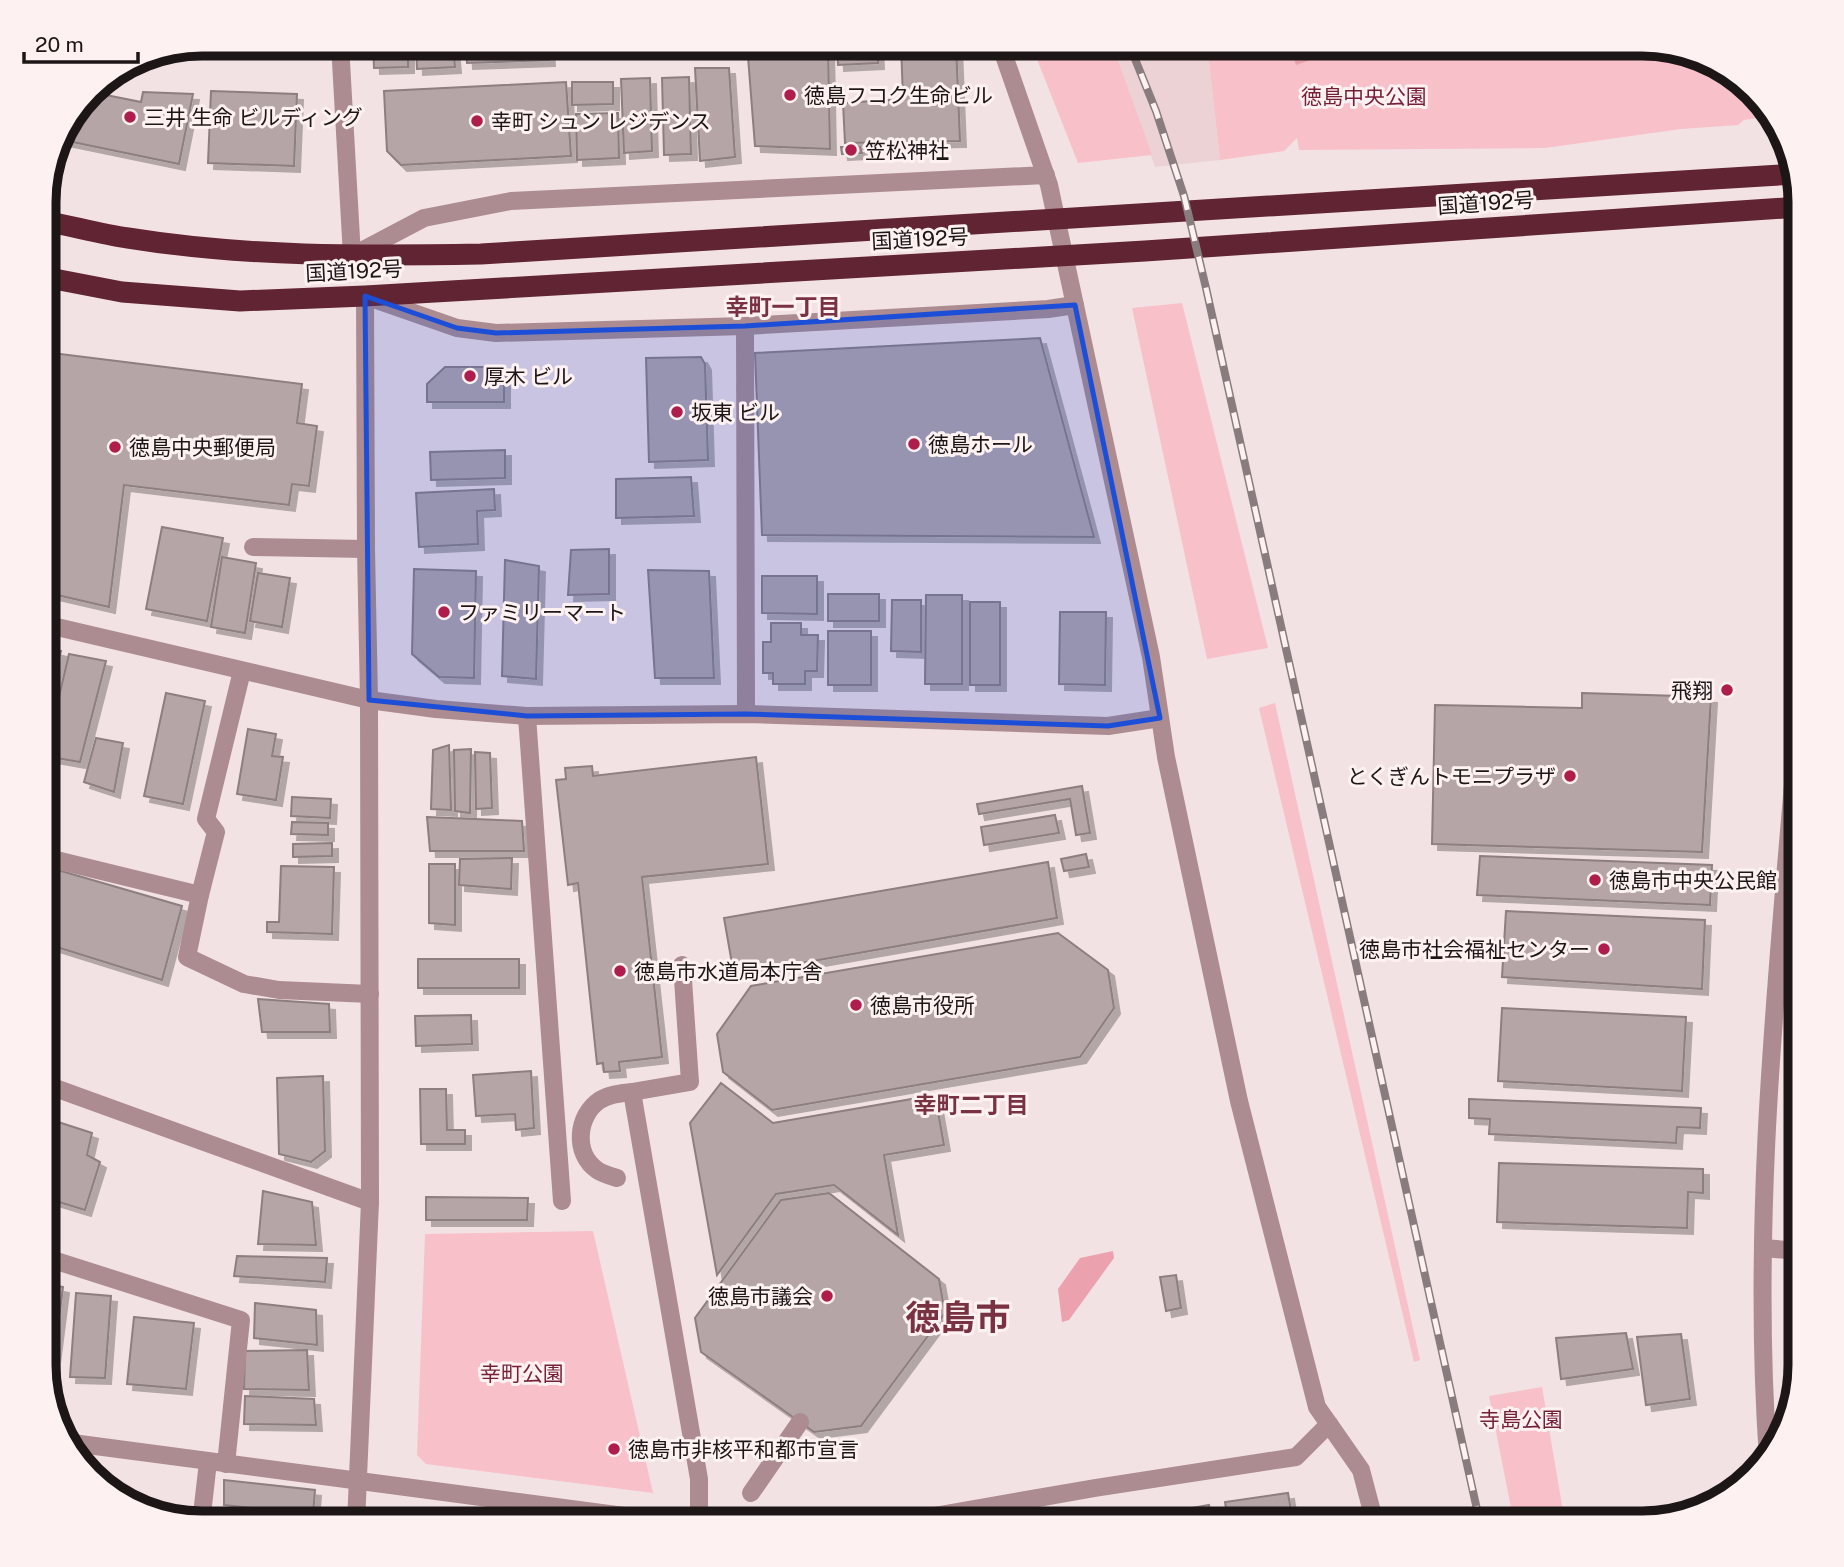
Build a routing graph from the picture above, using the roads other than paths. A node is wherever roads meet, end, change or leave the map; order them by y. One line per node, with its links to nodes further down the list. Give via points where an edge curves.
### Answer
1 (341, 56): 7 (street)
2 (1004, 56): 4 (street)
3 (1785, 175): 7 (highway, 国道192号, via 481,254)
4 (1048, 180): 7 (street, via 511,201 424,219); 10 (street)
5 (1788, 212): 9 (highway, 国道192号)
6 (56, 223): 7 (highway, 国道192号, via 167,243)
7 (352, 256)
8 (56, 279): 9 (highway, 国道192号, via 122,292 240,301)
9 (365, 296): 11 (street, via 457,328 496,333); 13 (street)
10 (1074, 298): 11 (street, via 1048,309); 19 (street)
11 (745, 326): 17 (street)
12 (253, 547): 13 (street)
13 (366, 549): 16 (street)
14 (56, 627): 15 (street)
15 (242, 671): 16 (street); 21 (street, via 206,819 216,832)
16 (369, 700): 18 (street); 24 (street)
17 (746, 714): 18 (street); 19 (street, via 1108,726)
18 (527, 716): 28 (street)
19 (1160, 718): 34 (street, via 1239,1101 1317,1406)
20 (56, 860): 21 (street)
21 (200, 895): 24 (street, via 187,957 244,984)
22 (1788, 932): 30 (street, via 1767,1096)
23 (682, 965): 26 (street, via 690,1082)
24 (370, 994): 29 (street)
25 (56, 1088): 29 (street)
26 (632, 1092): 27 (street, via 600,1100 587,1113 581,1129 588,1161 596,1170); 46 (street, via 699,1479)
27 (617, 1178)
28 (562, 1201)
29 (370, 1202): 39 (street)
30 (1763, 1248): 31 (street); 35 (street)
31 (1788, 1250)
32 (56, 1261): 38 (street, via 241,1320)
33 (800, 1422): 40 (street)
34 (1329, 1424): 47 (street, via 1296,1457); 48 (street, via 1361,1470)
35 (1767, 1441)
36 (79, 1444): 37 (street)
37 (208, 1462): 38 (street); 42 (street)
38 (226, 1464): 39 (street)
39 (358, 1480): 41 (street); 43 (street)
40 (751, 1493)
41 (517, 1502): 44 (street); 45 (street)
42 (202, 1511)
43 (357, 1511)
44 (517, 1511)
45 (586, 1511)
46 (699, 1511)
47 (963, 1511)
48 (1372, 1511)

